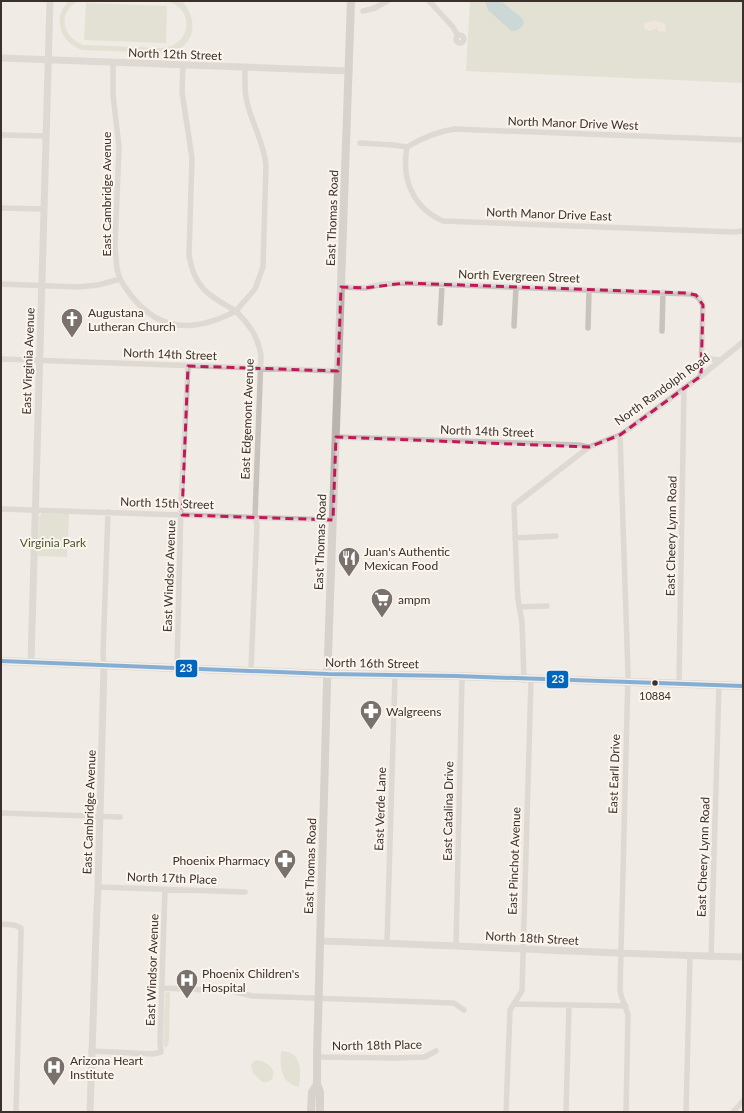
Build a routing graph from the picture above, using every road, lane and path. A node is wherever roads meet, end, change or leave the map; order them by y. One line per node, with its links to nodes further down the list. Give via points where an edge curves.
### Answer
1 (50, 1): 9 (street, East Virginia Avenue)
2 (55, 1): 9 (street, East Virginia Avenue, via 53,51)
3 (351, 1): 13 (main road, East Thomas Road)
4 (387, 1): 6 (street)
5 (429, 1): 7 (street)
6 (363, 11)
7 (458, 36)
8 (1, 58): 9 (street, North 12th Street)
9 (50, 60): 10 (street, North 12th Street); 15 (street, East Virginia Avenue)
10 (113, 62): 11 (street, North 12th Street); 22 (street, East Cambridge Avenue, via 119,147 115,247)
11 (183, 65): 12 (street, North 12th Street); 30 (street, via 182,92 192,158 189,255 191,269 208,294)
12 (245, 67): 13 (street, North 12th Street); 30 (street, via 247,103 266,158 264,252 263,267 254,289)
13 (348, 71): 26 (main road, East Thomas Road)
14 (1, 135): 15 (street)
15 (47, 136): 20 (street, East Virginia Avenue)
16 (743, 140): 18 (street, North Manor Drive West, via 454,129 420,139)
17 (360, 143): 18 (street)
18 (407, 148): 21 (street, North Manor Drive East, via 405,169 414,198 435,218 443,221)
19 (1, 208): 20 (street)
20 (44, 209): 24 (street, East Virginia Avenue)
21 (743, 231)
22 (120, 279): 24 (street, via 88,286); 30 (street, via 138,304 166,323 183,327 198,326 215,322)
23 (1, 284): 24 (street)
24 (42, 285): 38 (street, East Virginia Avenue)
25 (442, 285): 26 (street, North Evergreen Street, via 383,284 365,288); 27 (street, North Evergreen Street); 31 (street)
26 (341, 286): 42 (main road, East Thomas Road)
27 (516, 287): 28 (street, North Evergreen Street); 32 (street)
28 (588, 290): 29 (street, North Evergreen Street); 33 (street)
29 (663, 292): 34 (street); 36 (street, North Evergreen Street, via 686,293 699,298 703,305)
30 (236, 311): 41 (street, East Edgemont Avenue, via 248,324 259,344)
31 (440, 323)
32 (514, 326)
33 (588, 328)
34 (662, 331)
35 (743, 342): 39 (street, North Randolph Road)
36 (702, 352): 39 (street, via 710,359); 43 (street)
37 (1, 359): 38 (street, North 14th Street)
38 (39, 360): 40 (street, North 14th Street); 50 (street, East Virginia Avenue)
39 (721, 360): 43 (street, North Randolph Road)
40 (188, 366): 41 (street, North 14th Street); 52 (street, East Windsor Avenue)
41 (261, 368): 42 (street, North 14th Street); 53 (street, East Edgemont Avenue)
42 (338, 372): 46 (main road, East Thomas Road)
43 (701, 376): 44 (street, North Randolph Road)
44 (684, 388): 45 (street, North Randolph Road); 69 (street, East Cheery Lynn Road)
45 (620, 435): 47 (street, North Randolph Road); 68 (street, East Earll Drive)
46 (336, 437): 47 (street, North 14th Street); 54 (main road, East Thomas Road)
47 (589, 447): 48 (street, North Randolph Road)
48 (514, 505): 56 (street, East Pinchot Avenue)
49 (1, 509): 50 (street, North 15th Street)
50 (35, 510): 51 (street, North 15th Street); 60 (street, East Virginia Avenue)
51 (108, 512): 52 (street, North 15th Street); 61 (street, East Cambridge Avenue)
52 (182, 515): 53 (street, North 15th Street); 62 (street, East Windsor Avenue)
53 (255, 517): 54 (street, North 15th Street); 63 (street, East Edgemont Avenue)
54 (333, 520): 64 (main road, East Thomas Road)
55 (556, 536): 56 (street)
56 (515, 538): 58 (street, East Pinchot Avenue)
57 (547, 606): 58 (street)
58 (519, 607): 67 (street, East Pinchot Avenue)
59 (1, 661): 60 (main road, North 16th Street)
60 (31, 662): 61 (main road, North 16th Street)
61 (104, 665): 62 (main road, North 16th Street); 73 (street, East Cambridge Avenue)
62 (177, 667): 63 (main road, North 16th Street)
63 (251, 670): 64 (main road, North 16th Street)
64 (328, 674): 65 (main road, North 16th Street); 79 (main road, East Thomas Road)
65 (395, 675): 66 (main road, North 16th Street); 80 (street, East Verde Lane)
66 (462, 677): 67 (main road, North 16th Street); 81 (street, East Catalina Drive)
67 (528, 680): 68 (main road, North 16th Street); 82 (street, East Pinchot Avenue)
68 (628, 682): 69 (main road, North 16th Street); 83 (street, East Earll Drive)
69 (680, 684): 70 (main road, North 16th Street)
70 (719, 685): 71 (main road, North 16th Street); 85 (street, East Cheery Lynn Road)
71 (743, 686)
72 (1, 813): 73 (street)
73 (100, 816): 74 (street); 75 (street, East Cambridge Avenue)
74 (120, 817)
75 (98, 887): 76 (street, North 17th Place); 93 (street, East Cambridge Avenue)
76 (165, 889): 77 (street, North 17th Place); 87 (street, East Windsor Avenue)
77 (245, 892)
78 (1, 924): 98 (street, via 14,925 20,928 21,933)
79 (320, 941): 80 (street, North 18th Street); 88 (main road, East Thomas Road)
80 (387, 943): 81 (street, North 18th Street)
81 (456, 946): 82 (street, North 18th Street)
82 (523, 948): 83 (street, North 18th Street); 89 (street, East Pinchot Avenue, via 522,991)
83 (621, 954): 84 (street, North 18th Street); 91 (street, East Earll Drive, via 620,991)
84 (690, 956): 85 (street, North 18th Street); 105 (street)
85 (711, 957): 86 (street, North 18th Street)
86 (743, 957)
87 (162, 988): 88 (street, via 221,990 252,996); 93 (street, East Windsor Avenue, via 161,1052 154,1054)
88 (318, 999): 92 (street, via 454,1003); 95 (main road, East Thomas Road)
89 (514, 1004): 90 (street); 102 (street, East Pinchot Avenue, via 510,1010)
90 (569, 1005): 91 (street); 103 (street)
91 (626, 1006): 104 (street, East Earll Drive)
92 (464, 1010)
93 (91, 1051): 99 (street, East Cambridge Avenue)
94 (436, 1051): 95 (street, North 18th Place, via 425,1057)
95 (317, 1057): 96 (main road, East Thomas Road)
96 (317, 1084): 100 (main road, East Thomas Road, via 312,1092); 101 (main road, East Thomas Road, via 320,1092)
97 (743, 1101): 106 (street)
98 (16, 1112)
99 (90, 1112)
100 (311, 1112)
101 (320, 1112)
102 (506, 1112)
103 (566, 1112)
104 (626, 1112)
105 (686, 1112)
106 (733, 1112)

